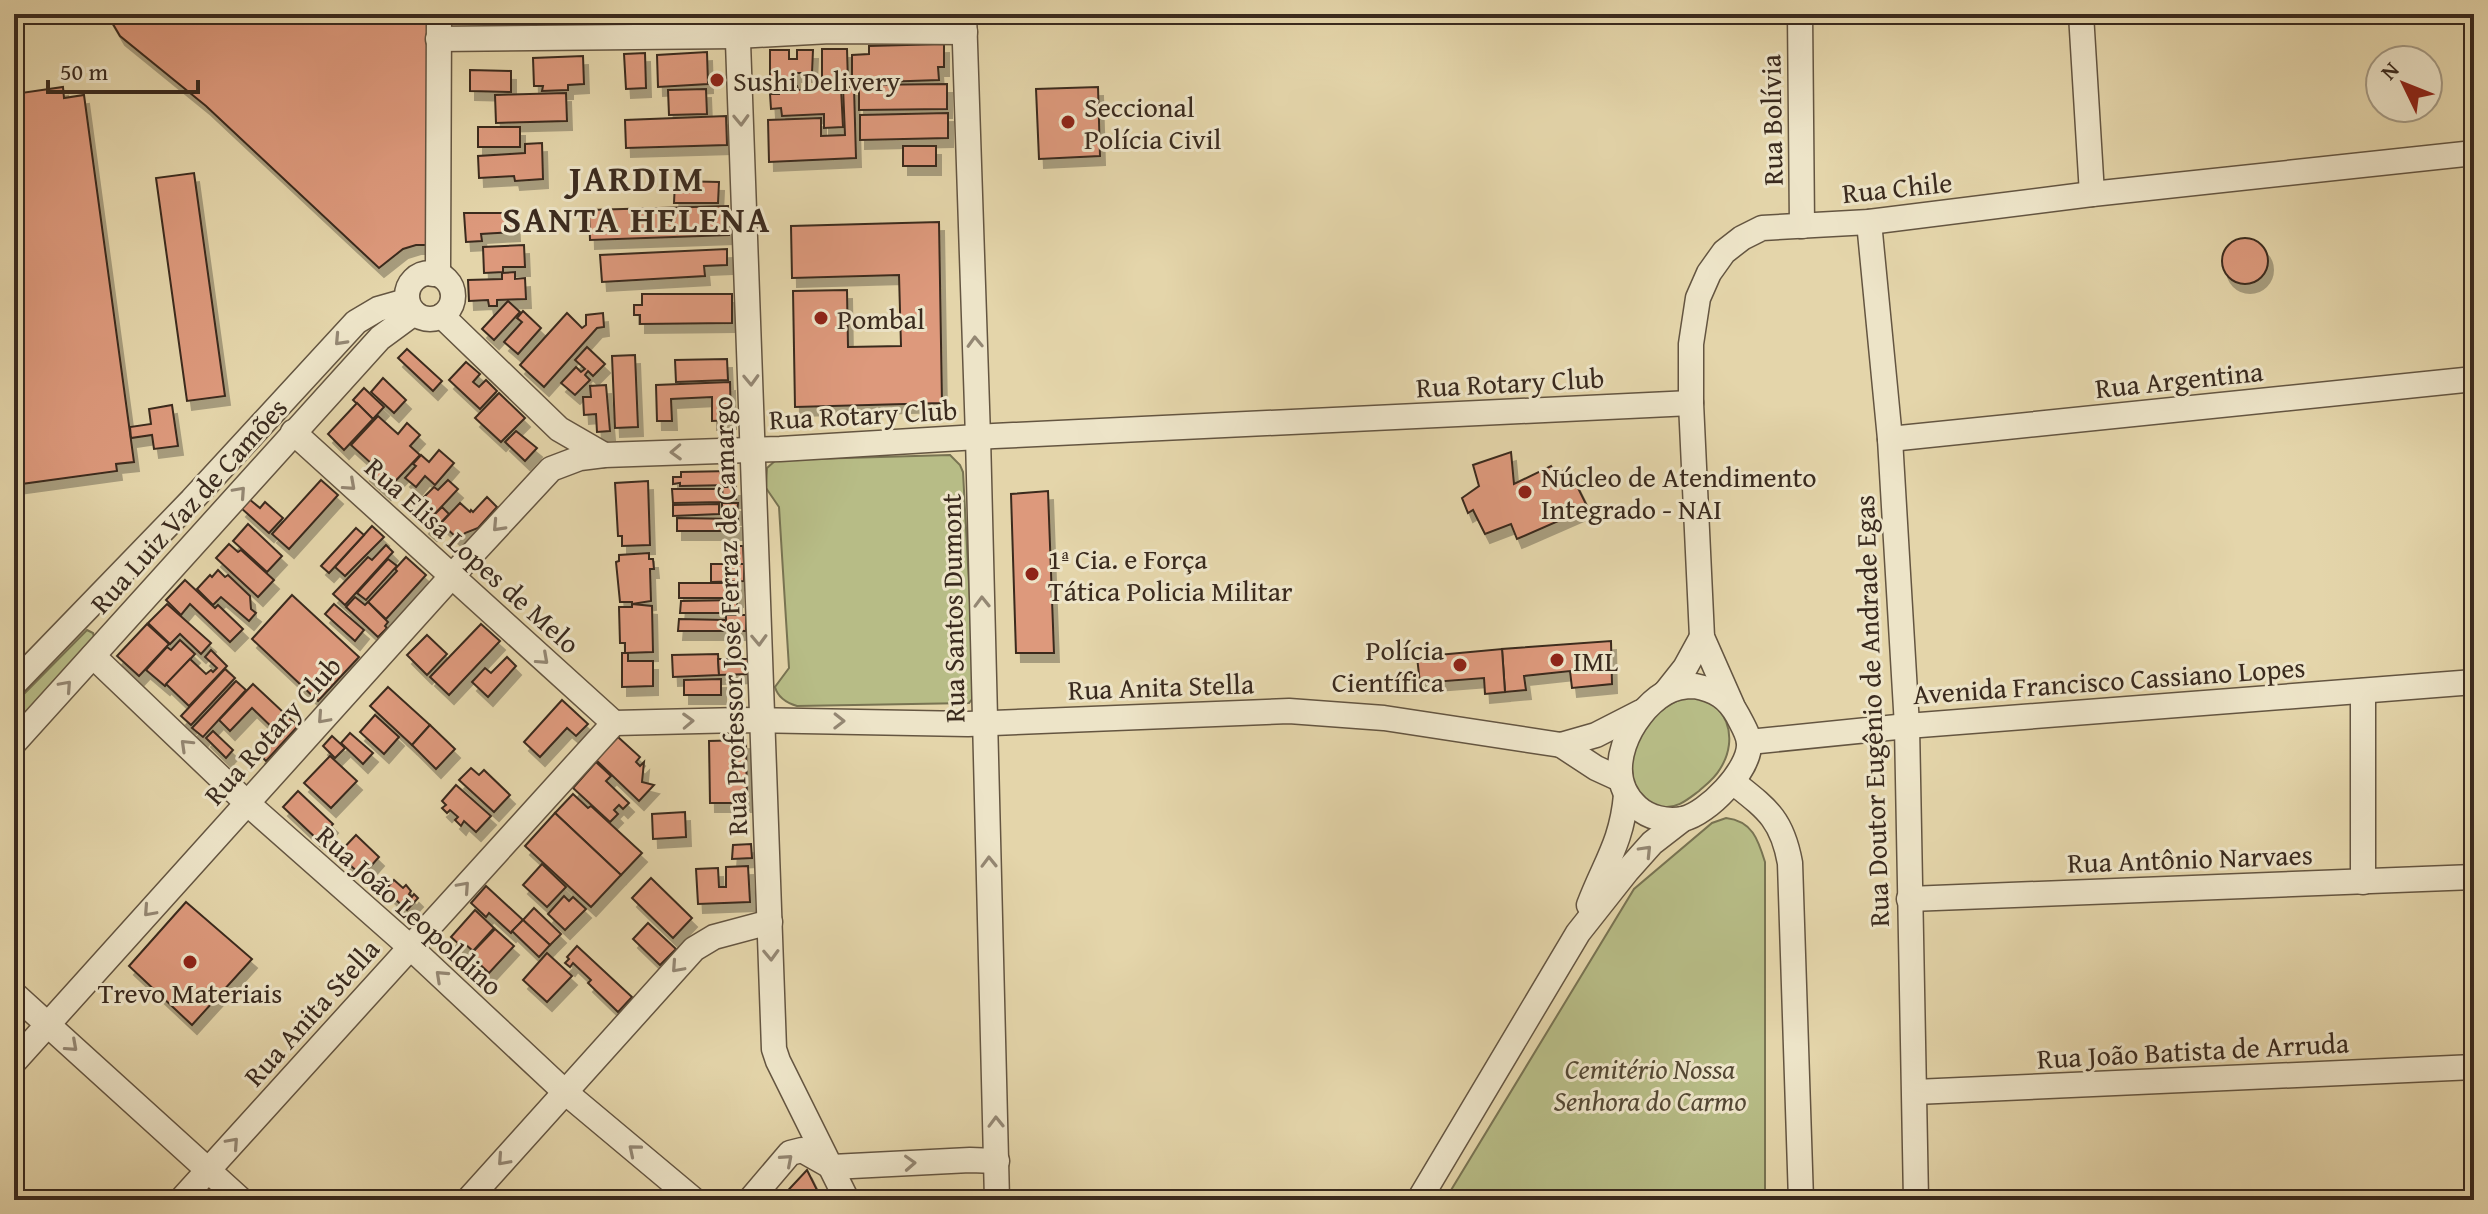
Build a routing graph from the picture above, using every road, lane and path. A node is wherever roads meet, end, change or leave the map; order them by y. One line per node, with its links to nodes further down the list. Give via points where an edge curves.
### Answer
1 (439, 14): 6 (street)
2 (1800, 14): 10 (street, Rua Bolívia)
3 (2081, 14): 8 (street)
4 (964, 23): 5 (street, via 845,31); 18 (street, Rua Santos Dumont, one-way to 4)
5 (737, 25): 6 (street); 20 (street, Rua Professor José Ferraz de Camargo, one-way to 20)
6 (438, 39): 11 (street, via 438,267)
7 (2474, 153): 8 (street, Rua Chile)
8 (2092, 194): 9 (street, Rua Chile)
9 (1869, 222): 10 (street, Rua Chile); 19 (street, Rua Doutor Eugênio de Andrade Egas)
10 (1802, 226): 15 (street, Rua Chile, via 1752,233 1724,252 1709,273 1698,298 1691,344)
11 (433, 274): 12 (street, via 412,283); 13 (street, via 447,281 453,295)
12 (410, 307): 13 (street, via 427,319); 17 (street, Rua Luiz Vaz de Camões); 27 (street, Rua Luiz Vaz de Camões, one-way to 27, via 378,309 356,322)
13 (442, 316): 16 (street)
14 (2474, 379): 19 (street, Rua Argentina)
15 (1691, 403): 18 (street, Rua Rotary Club); 24 (street, Rua Chile)
16 (559, 429): 21 (street); 22 (street)
17 (293, 432): 23 (street, Rua Elisa Lopes de Melo, one-way to 23); 25 (street, Rua Luiz Vaz de Camões, one-way to 17)
18 (978, 437): 20 (street, Rua Rotary Club); 34 (street, Rua Santos Dumont, one-way to 18)
19 (1890, 439): 35 (street, Rua Doutor Eugênio de Andrade Egas)
20 (754, 450): 21 (street, Rua Rotary Club, one-way to 21); 32 (street, Rua Professor José Ferraz de Camargo, one-way to 32)
21 (604, 455): 22 (street, Rua Rotary Club)
22 (551, 469): 23 (street, Rua Rotary Club, one-way to 23)
23 (451, 577): 33 (street, Rua Elisa Lopes de Melo, one-way to 33); 41 (street, Rua Rotary Club, one-way to 41)
24 (1702, 637): 29 (street); 30 (street)
25 (93, 656): 37 (street, Rua Luiz Vaz de Camões, one-way to 25); 41 (street, Rua João Leopoldino, one-way to 25)
26 (2474, 682): 28 (street, Avenida Francisco Cassiano Lopes)
27 (14, 684)
28 (2363, 691): 35 (street, Avenida Francisco Cassiano Lopes); 44 (street)
29 (1666, 692): 30 (street, via 1695,686 1711,689); 31 (street)
30 (1732, 705): 36 (street)
31 (1641, 712): 38 (street, via 1596,735); 40 (street, via 1620,760)
32 (761, 720): 33 (street, Rua Anita Stella, one-way to 32); 34 (street, Rua Anita Stella, one-way to 34); 46 (street, Rua Professor José Ferraz de Camargo)
33 (614, 723): 48 (street, Rua Anita Stella, one-way to 33)
34 (985, 724): 38 (street, Rua Anita Stella, via 1289,711 1384,718); 55 (street, Rua Santos Dumont, one-way to 34)
35 (1907, 726): 36 (street, Avenida Francisco Cassiano Lopes); 45 (street, Rua Doutor Eugênio de Andrade Egas)
36 (1749, 742): 39 (street)
37 (14, 743)
38 (1561, 745): 40 (street)
39 (1733, 782): 42 (street); 66 (street, via 1774,818 1790,863)
40 (1623, 787): 42 (street, via 1651,817); 47 (street, via 1624,820 1616,848)
41 (247, 803): 48 (street, Rua João Leopoldino); 50 (street, Rua Rotary Club, one-way to 50)
42 (1683, 819): 47 (street, one-way to 42, via 1652,843)
43 (2474, 877): 44 (street, Rua Antônio Narvaes)
44 (2363, 882): 45 (street, Rua Antônio Narvaes)
45 (1909, 899): 54 (street, Rua Doutor Eugênio de Andrade Egas)
46 (770, 922): 53 (street, one-way to 53, via 714,937 694,949); 56 (street, Rua Professor José Ferraz de Camargo, one-way to 56, via 774,1049)
47 (1578, 933): 65 (street)
48 (410, 947): 53 (street, Rua João Leopoldino, one-way to 48); 57 (street, Rua Anita Stella, one-way to 48)
49 (14, 994): 50 (street)
50 (48, 1024): 51 (street, Rua Rotary Club); 57 (street, one-way to 57)
51 (14, 1062)
52 (2474, 1067): 54 (street, Rua João Batista de Arruda)
53 (565, 1092): 60 (street, one-way to 60); 61 (street, Rua João Leopoldino, one-way to 53)
54 (1915, 1092): 67 (street, Rua Doutor Eugênio de Andrade Egas)
55 (997, 1161): 56 (street, one-way to 55); 64 (street, Rua Santos Dumont)
56 (832, 1167): 62 (street, one-way to 56, via 790,1153 802,1150); 63 (street, Rua Professor José Ferraz de Camargo)
57 (208, 1171): 58 (street, Rua Anita Stella); 59 (street)
58 (181, 1200)
59 (241, 1200)
60 (468, 1200)
61 (694, 1200)
62 (750, 1200)
63 (847, 1200)
64 (997, 1200)
65 (1419, 1200)
66 (1801, 1200)
67 (1916, 1200)

